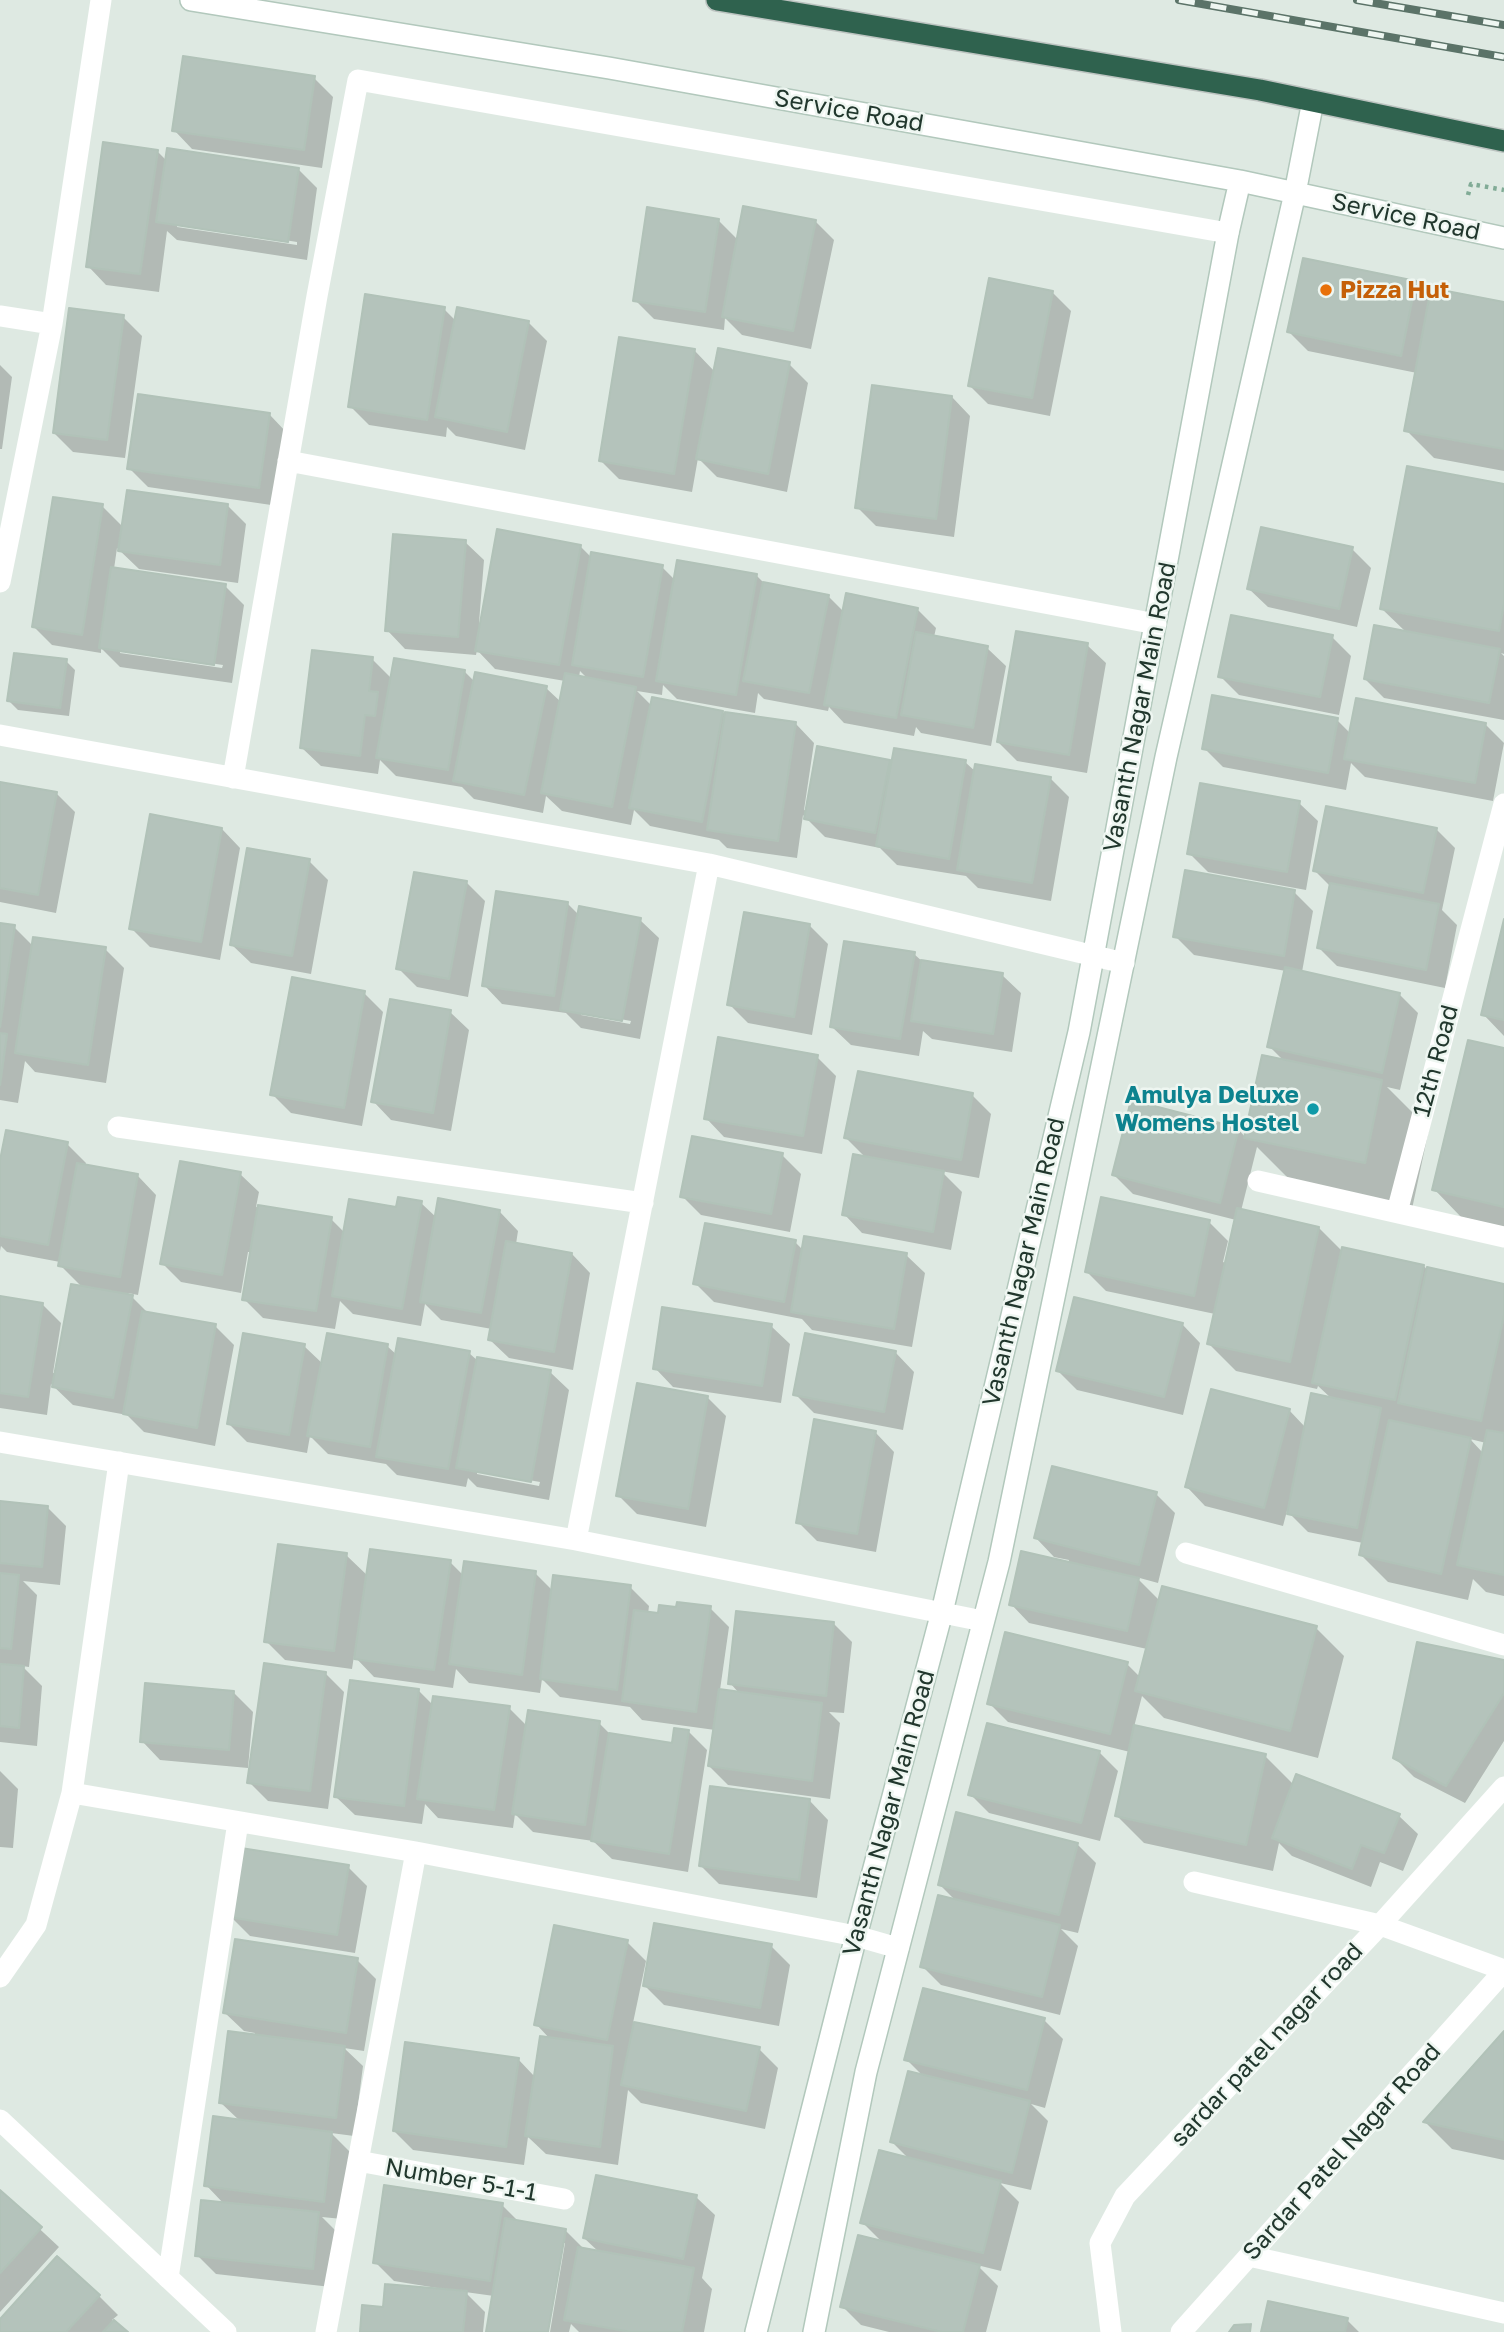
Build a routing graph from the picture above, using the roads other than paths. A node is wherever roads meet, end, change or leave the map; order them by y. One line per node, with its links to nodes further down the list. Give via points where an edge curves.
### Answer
1 (101, 0): 11 (street)
2 (191, 0): 6 (street, Service Road, via 609,68)
3 (717, 0): 4 (highway)
4 (1314, 101): 5 (highway); 7 (street, Vasanth Nagar Main Road)
5 (1504, 141)
6 (1240, 181): 7 (street, Service Road); 8 (street, Vasanth Nagar Main Road)
7 (1295, 193): 9 (street, Service Road); 20 (street, Vasanth Nagar Main Road)
8 (1228, 233): 12 (street, via 358,80); 14 (street, Vasanth Nagar Main Road)
9 (1504, 238)
10 (0, 316): 11 (street)
11 (52, 324): 13 (street)
12 (288, 461): 14 (street); 16 (street)
13 (0, 582)
14 (1156, 624): 19 (street, Vasanth Nagar Main Road)
15 (0, 735): 16 (street)
16 (233, 778): 18 (street)
17 (1502, 816): 24 (street, 12th Road)
18 (709, 864): 19 (street); 23 (street)
19 (1093, 954): 20 (street); 30 (street, Vasanth Nagar Main Road, via 1079,1032)
20 (1124, 962): 31 (street, Vasanth Nagar Main Road)
21 (118, 1127): 23 (street)
22 (1258, 1181): 24 (street)
23 (643, 1203): 28 (street)
24 (1396, 1212): 25 (street)
25 (1504, 1237)
26 (0, 1442): 27 (street)
27 (119, 1462): 28 (street); 34 (street)
28 (576, 1540): 30 (street)
29 (1186, 1553): 32 (street)
30 (942, 1612): 31 (street); 39 (street, Vasanth Nagar Main Road)
31 (983, 1621): 40 (street, Vasanth Nagar Main Road)
32 (1504, 1644)
33 (1504, 1787): 38 (street, sardar patel nagar road)
34 (72, 1793): 35 (street); 42 (street, via 36,1925)
35 (239, 1822): 36 (street); 47 (street)
36 (416, 1852): 39 (street); 44 (street)
37 (1194, 1882): 38 (street)
38 (1380, 1925): 41 (street); 53 (street, sardar patel nagar road, via 1125,2196 1100,2243)
39 (856, 1936): 40 (street); 51 (street, Vasanth Nagar Main Road)
40 (898, 1948): 52 (street, Vasanth Nagar Main Road, via 866,2072)
41 (1504, 1970): 46 (street, Sardar Patel Nagar Road)
42 (2, 1973)
43 (0, 2120): 47 (street)
44 (358, 2161): 45 (street, Number 5-1-1); 50 (street)
45 (564, 2199)
46 (1249, 2256): 48 (street); 54 (street, Sardar Patel Nagar Road)
47 (168, 2277): 49 (street)
48 (1504, 2313)
49 (226, 2332)
50 (326, 2332)
51 (756, 2332)
52 (814, 2332)
53 (1111, 2332)
54 (1181, 2332)

